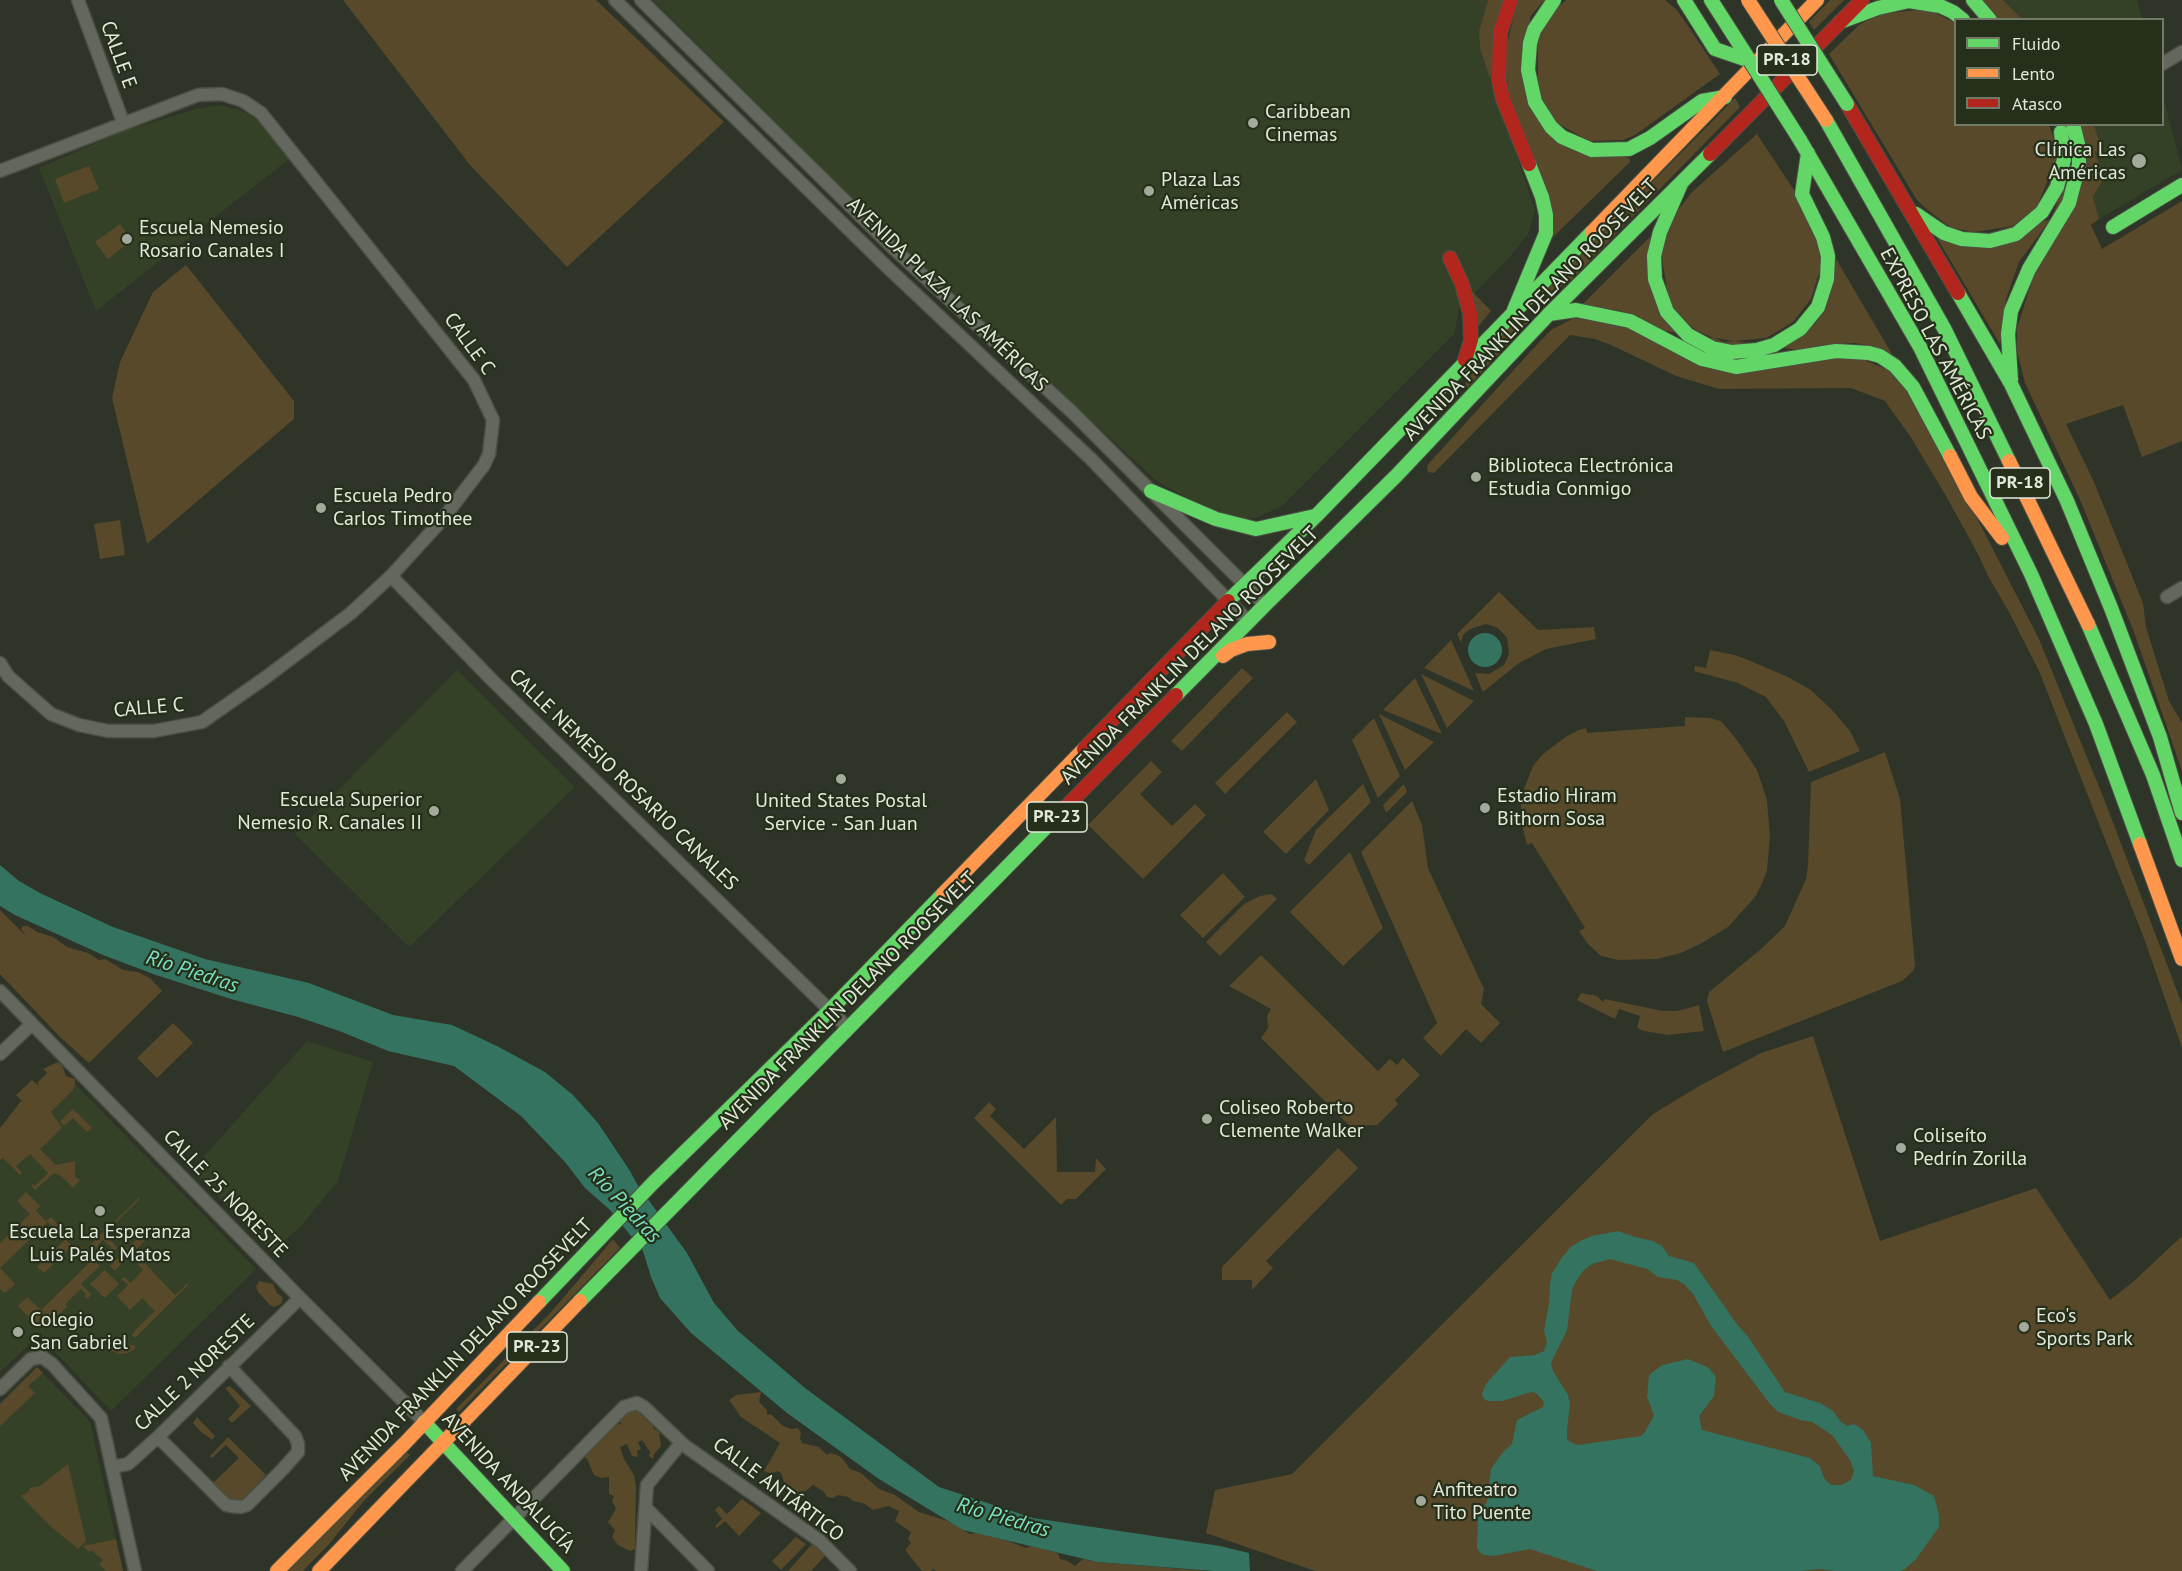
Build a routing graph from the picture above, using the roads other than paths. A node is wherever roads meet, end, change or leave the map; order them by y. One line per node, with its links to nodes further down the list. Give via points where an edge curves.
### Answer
1 (78, 0): 22 (street, CALLE E)
2 (615, 0): 43 (street, AVENIDA PLAZA LAS AMÉRICAS, via 878,258 1091,459)
3 (641, 0): 36 (street, AVENIDA PLAZA LAS AMÉRICAS, via 893,248 1072,412)
4 (1511, 0): 32 (main road, via 1500,33 1499,81 1546,215 1546,233)
5 (1554, 0): 21 (main road, via 1530,43 1529,82 1542,116 1551,128 1573,143 1592,150 1629,149 1702,101)
6 (1672, 0): 17 (main road)
7 (1684, 0): 17 (main road)
8 (1748, 0): 50 (main road, EXPRESO LAS AMÉRICAS / PR-18, bridge, via 1826,120 1945,330 2087,621 2152,775)
9 (1781, 0): 29 (main road, bridge)
10 (1817, 0): 21 (main road, AVENIDA FRANKLIN DELANO ROOSEVELT / PR-23)
11 (1862, 0): 16 (main road, AVENIDA FRANKLIN DELANO ROOSEVELT / PR-23)
12 (1973, 0): 15 (main road)
13 (1713, 2): 19 (main road, EXPRESO LAS AMÉRICAS / PR-18)
14 (1960, 18): 16 (main road, via 1940,6 1909,1)
15 (1988, 18)
16 (1840, 22): 27 (main road, AVENIDA FRANKLIN DELANO ROOSEVELT / PR-23)
17 (1697, 25): 19 (main road, via 1715,49)
18 (2182, 52): 20 (street)
19 (1750, 61): 25 (main road, EXPRESO LAS AMÉRICAS / PR-18, bridge)
20 (2164, 63)
21 (1725, 97): 32 (main road, AVENIDA FRANKLIN DELANO ROOSEVELT / PR-23)
22 (123, 122): 26 (street, CALLE C); 39 (street, CALLE C, via 198,95 222,94 261,113 474,380 493,420 489,454 442,520)
23 (2059, 126): 29 (main road, via 2064,159 2057,187 2042,212 2016,234 1990,241 1962,239 1944,233)
24 (2074, 126): 35 (main road, via 2079,165 2069,203 2029,269 2011,311)
25 (1808, 153): 27 (main road, via 1802,194 1826,248 1825,288 1818,307 1800,329 1757,350 1732,352 1712,348 1688,335 1667,312 1655,279 1654,256); 38 (main road, EXPRESO LAS AMÉRICAS / PR-18, via 1920,347)
26 (0, 171)
27 (1681, 184): 33 (main road, AVENIDA FRANKLIN DELANO ROOSEVELT / PR-23)
28 (2182, 185): 30 (main road)
29 (1908, 208): 35 (main road)
30 (2113, 226)
31 (1450, 258): 34 (main road, via 1470,313 1471,340)
32 (1515, 310): 34 (main road, AVENIDA FRANKLIN DELANO ROOSEVELT / PR-23)
33 (1549, 315): 38 (main road, via 1576,310 1630,321 1702,359 1736,367 1836,351 1880,356 1913,387 1971,498); 44 (main road, AVENIDA FRANKLIN DELANO ROOSEVELT / PR-23, via 1397,475)
34 (1465, 362): 37 (main road, AVENIDA FRANKLIN DELANO ROOSEVELT / PR-23)
35 (2011, 384): 49 (main road, via 2112,608 2160,737)
36 (1151, 491): 37 (main road, via 1216,519 1256,529); 40 (street, AVENIDA PLAZA LAS AMÉRICAS)
37 (1316, 516): 40 (main road, AVENIDA FRANKLIN DELANO ROOSEVELT / PR-23)
38 (2031, 574): 51 (main road, EXPRESO LAS AMÉRICAS / PR-18, via 2096,724)
39 (391, 576): 47 (street, CALLE C, via 351,613 202,722 154,731 108,731 79,725 51,714 8,676); 53 (street, CALLE NEMESIO ROSARIO CANALES)
40 (1245, 585): 43 (main road, AVENIDA FRANKLIN DELANO ROOSEVELT / PR-23); 44 (street, AVENIDA PLAZA LAS AMÉRICAS)
41 (2182, 588): 42 (street)
42 (2167, 597)
43 (1228, 601): 45 (street, AVENIDA PLAZA LAS AMÉRICAS); 53 (main road, AVENIDA FRANKLIN DELANO ROOSEVELT / PR-23)
44 (1265, 605): 45 (main road, AVENIDA FRANKLIN DELANO ROOSEVELT / PR-23)
45 (1249, 622): 48 (main road, AVENIDA FRANKLIN DELANO ROOSEVELT / PR-23)
46 (1269, 642): 48 (main road, via 1231,650)
47 (0, 663)
48 (1198, 673): 55 (main road, AVENIDA FRANKLIN DELANO ROOSEVELT / PR-23)
49 (2182, 813)
50 (2182, 860)
51 (2182, 958)
52 (0, 991): 54 (street, CALLE 25 NORESTE)
53 (830, 1010): 55 (street, CALLE NEMESIO ROSARIO CANALES); 60 (main road, AVENIDA FRANKLIN DELANO ROOSEVELT / PR-23, via 652,1185)
54 (32, 1024): 56 (street); 57 (street, CALLE 25 NORESTE)
55 (848, 1028): 63 (main road, AVENIDA FRANKLIN DELANO ROOSEVELT / PR-23)
56 (0, 1054)
57 (300, 1298): 58 (street, CALLE 2 NORESTE); 60 (street, CALLE 25 NORESTE)
58 (229, 1366): 61 (street, CALLE 2 NORESTE); 61 (street, via 295,1436 296,1456 247,1505 230,1506)
59 (0, 1389): 64 (street, via 36,1357 48,1360 101,1418)
60 (424, 1422): 63 (main road, AVENIDA ANDALUCÍA); 69 (main road, AVENIDA FRANKLIN DELANO ROOSEVELT / PR-23)
61 (158, 1437): 64 (street, CALLE 2 NORESTE, via 128,1464)
62 (681, 1443): 65 (street, via 647,1485); 66 (street, CALLE ANTÁRTICO, via 644,1407 637,1403 624,1407); 75 (street, CALLE ANTÁRTICO, via 820,1541)
63 (443, 1444): 66 (main road, AVENIDA ANDALUCÍA); 70 (main road, AVENIDA FRANKLIN DELANO ROOSEVELT / PR-23)
64 (112, 1467): 68 (street)
65 (646, 1508): 73 (street); 74 (street)
66 (514, 1517): 67 (main road, AVENIDA ANDALUCÍA); 71 (street, CALLE ANTÁRTICO)
67 (548, 1566): 72 (main road, AVENIDA ANDALUCÍA)
68 (135, 1571)
69 (277, 1571)
70 (319, 1571)
71 (462, 1571)
72 (563, 1571)
73 (641, 1571)
74 (708, 1571)
75 (849, 1571)

